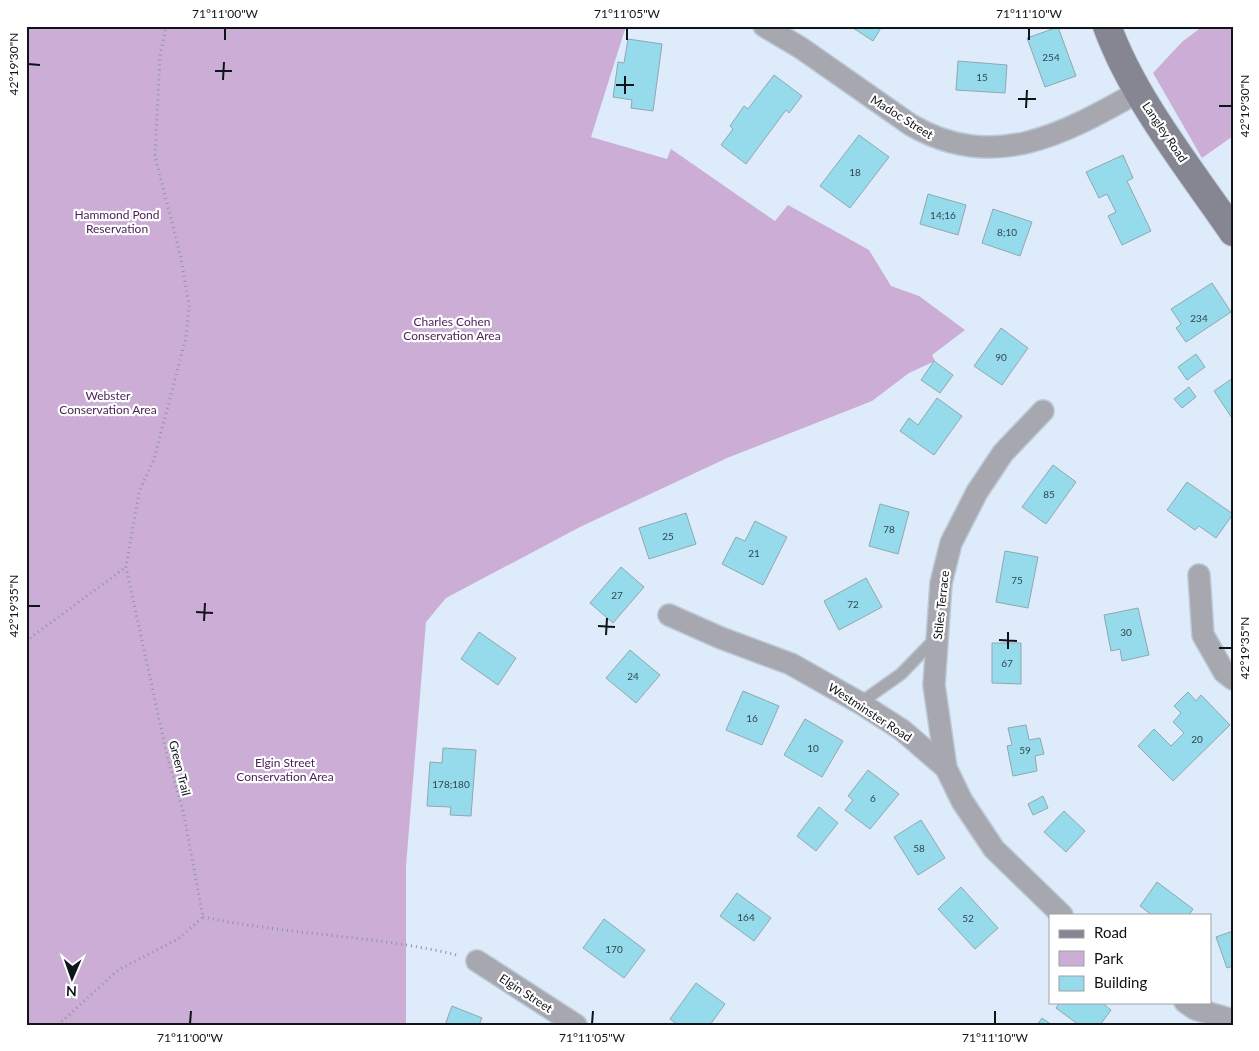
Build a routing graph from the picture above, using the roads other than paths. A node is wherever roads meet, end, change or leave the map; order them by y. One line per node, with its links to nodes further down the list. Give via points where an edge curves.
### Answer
1 (764, 26): 3 (street, Madoc Street, via 911,125 962,146 998,148 1036,141 1070,129)
2 (1107, 26): 3 (street, Langley Road)
3 (1138, 92): 4 (street, Langley Road)
4 (1233, 232)
5 (1043, 411): 8 (street, Stiles Terrace, via 1002,453 977,492 951,543 941,583)
6 (1199, 575): 9 (street, via 1203,635 1224,672)
7 (669, 615): 10 (street, Westminster Road, via 791,664)
8 (938, 637): 10 (lane, via 901,674); 11 (street, Stiles Terrace, via 934,685)
9 (1233, 679)
10 (860, 703): 11 (street, Westminster Road, via 902,730)
11 (946, 768): 12 (street, Westminster Road, via 962,801 994,849)
12 (1061, 914)
13 (477, 961): 16 (street, Elgin Street)
14 (1188, 1004): 15 (street)
15 (1233, 1020)
16 (576, 1025)

